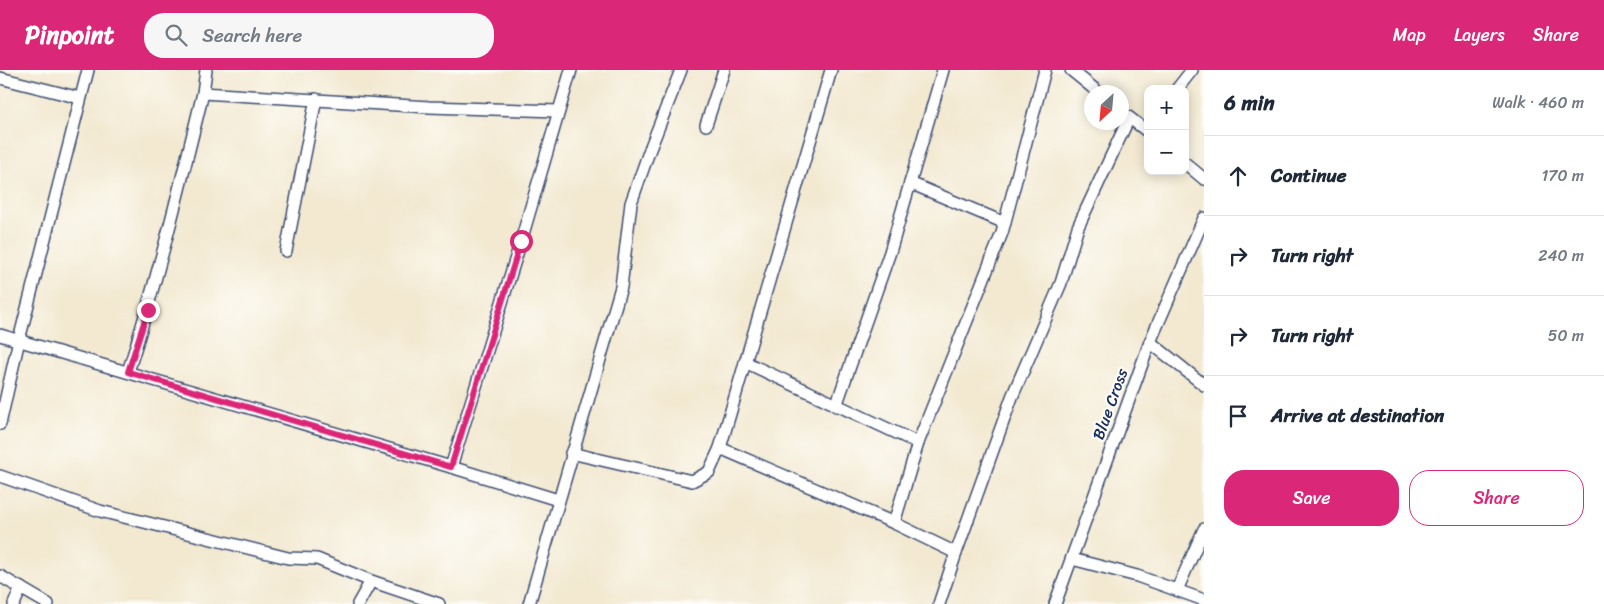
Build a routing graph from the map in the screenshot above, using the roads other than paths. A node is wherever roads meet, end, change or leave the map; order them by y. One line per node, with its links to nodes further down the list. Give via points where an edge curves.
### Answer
1 (88, 70): 15 (street)
2 (206, 70): 14 (street)
3 (571, 70): 17 (street)
4 (681, 70): 38 (street, via 631,203 621,287)
5 (724, 70): 19 (street)
6 (831, 70): 31 (street)
7 (943, 70): 24 (street)
8 (1045, 70): 26 (street)
9 (1071, 70): 12 (street)
10 (1192, 70): 13 (street)
11 (0, 78): 15 (street)
12 (1089, 85)
13 (1180, 85)
14 (203, 93): 16 (street); 32 (street, via 148,310)
15 (80, 98): 29 (street)
16 (316, 99): 17 (street); 27 (street)
17 (558, 111): 39 (street)
18 (1129, 117): 20 (street)
19 (706, 125)
20 (1144, 127)
21 (1119, 130): 44 (street, via 1078,227 1061,284 1012,397)
22 (1189, 166): 23 (street)
23 (1204, 179)
24 (910, 183): 26 (street); 34 (street, via 890,252)
25 (1204, 218): 30 (street, Blue Cross)
26 (1005, 223): 36 (street)
27 (286, 251)
28 (0, 335): 29 (street)
29 (20, 340): 32 (street); 35 (street)
30 (1150, 342): 33 (street); 45 (street, Blue Cross)
31 (745, 362): 34 (street); 37 (street)
32 (128, 372): 39 (street)
33 (1204, 385)
34 (836, 406): 36 (street)
35 (0, 424)
36 (918, 444): 42 (street)
37 (720, 448): 38 (street, via 709,472 692,481); 42 (street)
38 (572, 453): 41 (street)
39 (451, 467): 41 (street)
40 (0, 476): 47 (street, via 100,511 288,558 316,559)
41 (558, 500): 55 (street)
42 (894, 523): 44 (street)
43 (1204, 529): 49 (street)
44 (956, 553): 56 (street)
45 (1072, 559): 49 (street); 57 (street, Blue Cross)
46 (0, 576): 48 (street)
47 (370, 581): 53 (street); 54 (street)
48 (21, 588): 51 (street); 52 (street)
49 (1177, 590): 50 (street)
50 (1204, 600)
51 (14, 604)
52 (48, 604)
53 (358, 604)
54 (439, 604)
55 (529, 604)
56 (939, 604)
57 (1055, 604)

